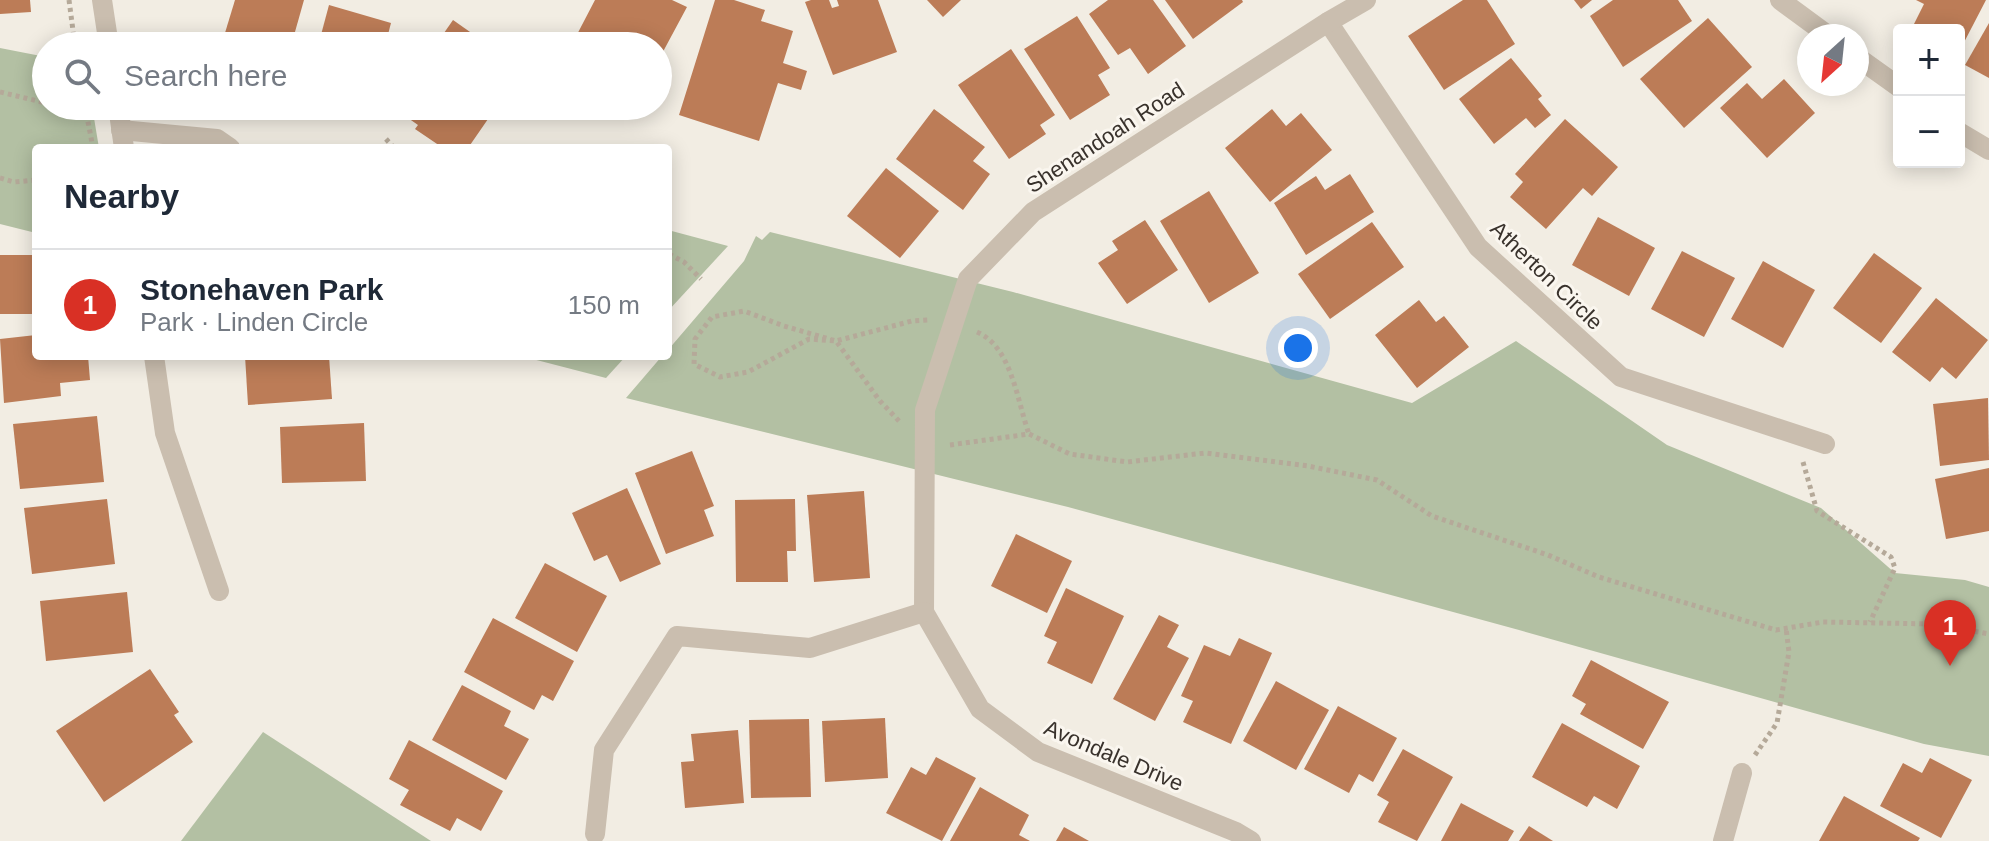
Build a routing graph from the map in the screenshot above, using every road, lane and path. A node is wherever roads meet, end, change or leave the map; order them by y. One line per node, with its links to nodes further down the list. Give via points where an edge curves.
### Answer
1 (69, 0): 7 (path)
2 (102, 0): 8 (street)
3 (1366, 0): 5 (street, Shenandoah Road)
4 (1780, 0): 6 (street)
5 (1328, 22): 27 (street, Atherton Circle, via 1478,247 1621,377); 29 (street, Shenandoah Road, via 1033,212 968,279 925,410)
6 (1813, 24)
7 (73, 32)
8 (107, 32)
9 (1869, 66): 10 (street)
10 (1893, 83)
11 (0, 92): 12 (path)
12 (32, 100)
13 (88, 120): 17 (path)
14 (1965, 136): 20 (street)
15 (123, 139): 18 (street, via 217,139)
16 (386, 139): 19 (path)
17 (92, 144)
18 (224, 144)
19 (390, 144)
20 (1989, 150)
21 (0, 178): 22 (path)
22 (32, 180)
23 (672, 256): 24 (path)
24 (701, 279)
25 (836, 341): 25 (path, via 744,311 712,317 695,339 694,364 720,377 748,372 809,339); 29 (path, via 880,401)
26 (155, 360): 30 (street, via 165,433)
27 (1795, 434): 28 (street, Atherton Circle); 32 (path, via 1817,511 1891,557 1895,568)
28 (1825, 444)
29 (925, 448): 31 (street, Shenandoah Road); 33 (path, via 1029,434 1070,454 1127,462 1205,453 1363,477 1377,480 1432,516 1599,577 1776,630)
30 (219, 591)
31 (924, 612): 36 (street, via 810,648 677,636 604,750); 37 (street, Avondale Drive, via 980,709 1038,752)
32 (1870, 623): 33 (path); 34 (path, via 1935,624)
33 (1786, 628): 35 (path, via 1789,652 1777,723)
34 (1989, 634)
35 (1742, 773): 38 (street)
36 (595, 834)
37 (1251, 841)
38 (1723, 841)

